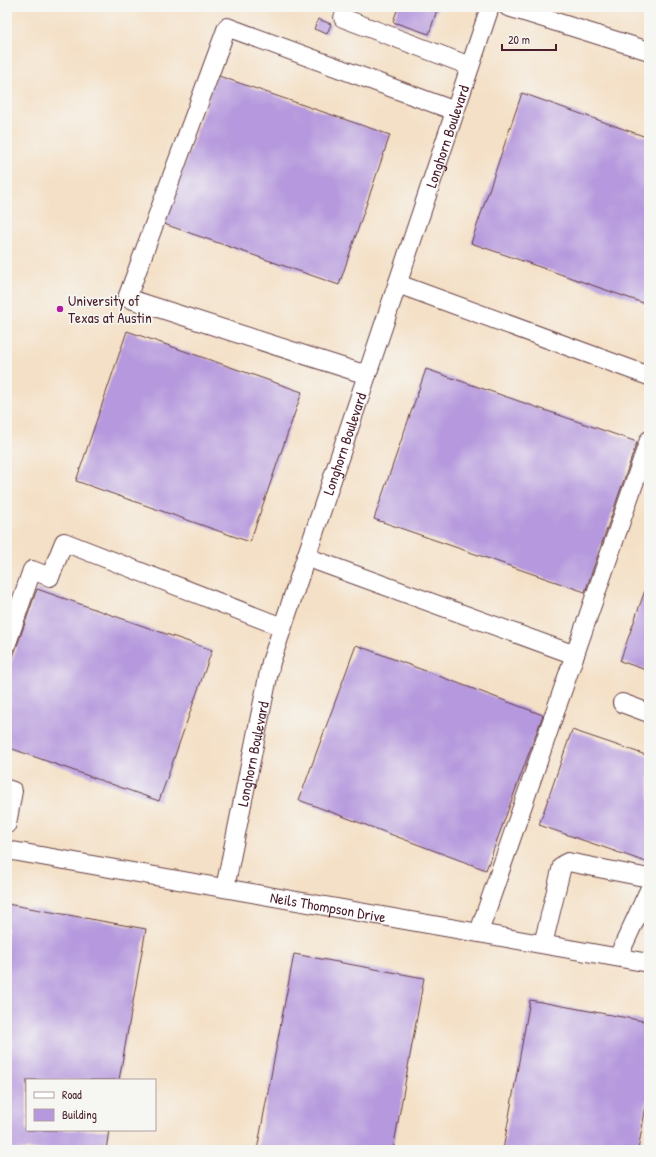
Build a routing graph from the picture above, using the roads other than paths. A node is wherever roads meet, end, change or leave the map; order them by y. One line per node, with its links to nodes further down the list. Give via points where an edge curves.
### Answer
1 (490, 7): 5 (street, Longhorn Boulevard)
2 (508, 7): 4 (street)
3 (343, 18): 5 (street)
4 (649, 52)
5 (470, 66): 6 (street, Longhorn Boulevard)
6 (455, 111): 7 (street, Longhorn Boulevard); 8 (street, via 227,27 128,298)
7 (398, 284): 8 (street, Longhorn Boulevard); 9 (street)
8 (367, 375): 11 (street, Longhorn Boulevard)
9 (649, 376)
10 (649, 440): 14 (street)
11 (306, 558): 12 (street, Longhorn Boulevard); 14 (street)
12 (282, 627): 13 (street, via 64,542 50,577 32,570); 21 (street, Longhorn Boulevard, via 271,662)
13 (7, 643)
14 (575, 655): 23 (street)
15 (622, 703): 16 (street)
16 (649, 713)
17 (7, 789): 18 (street, via 12,791)
18 (7, 824)
19 (7, 850): 21 (street, Neils Thompson Drive)
20 (649, 878): 24 (street, via 568,862 564,864)
21 (225, 888): 23 (street, Neils Thompson Drive)
22 (649, 890): 25 (street)
23 (479, 932): 24 (street, Neils Thompson Drive)
24 (543, 944): 25 (street, Neils Thompson Drive)
25 (618, 957): 26 (street, Neils Thompson Drive)
26 (649, 963)

